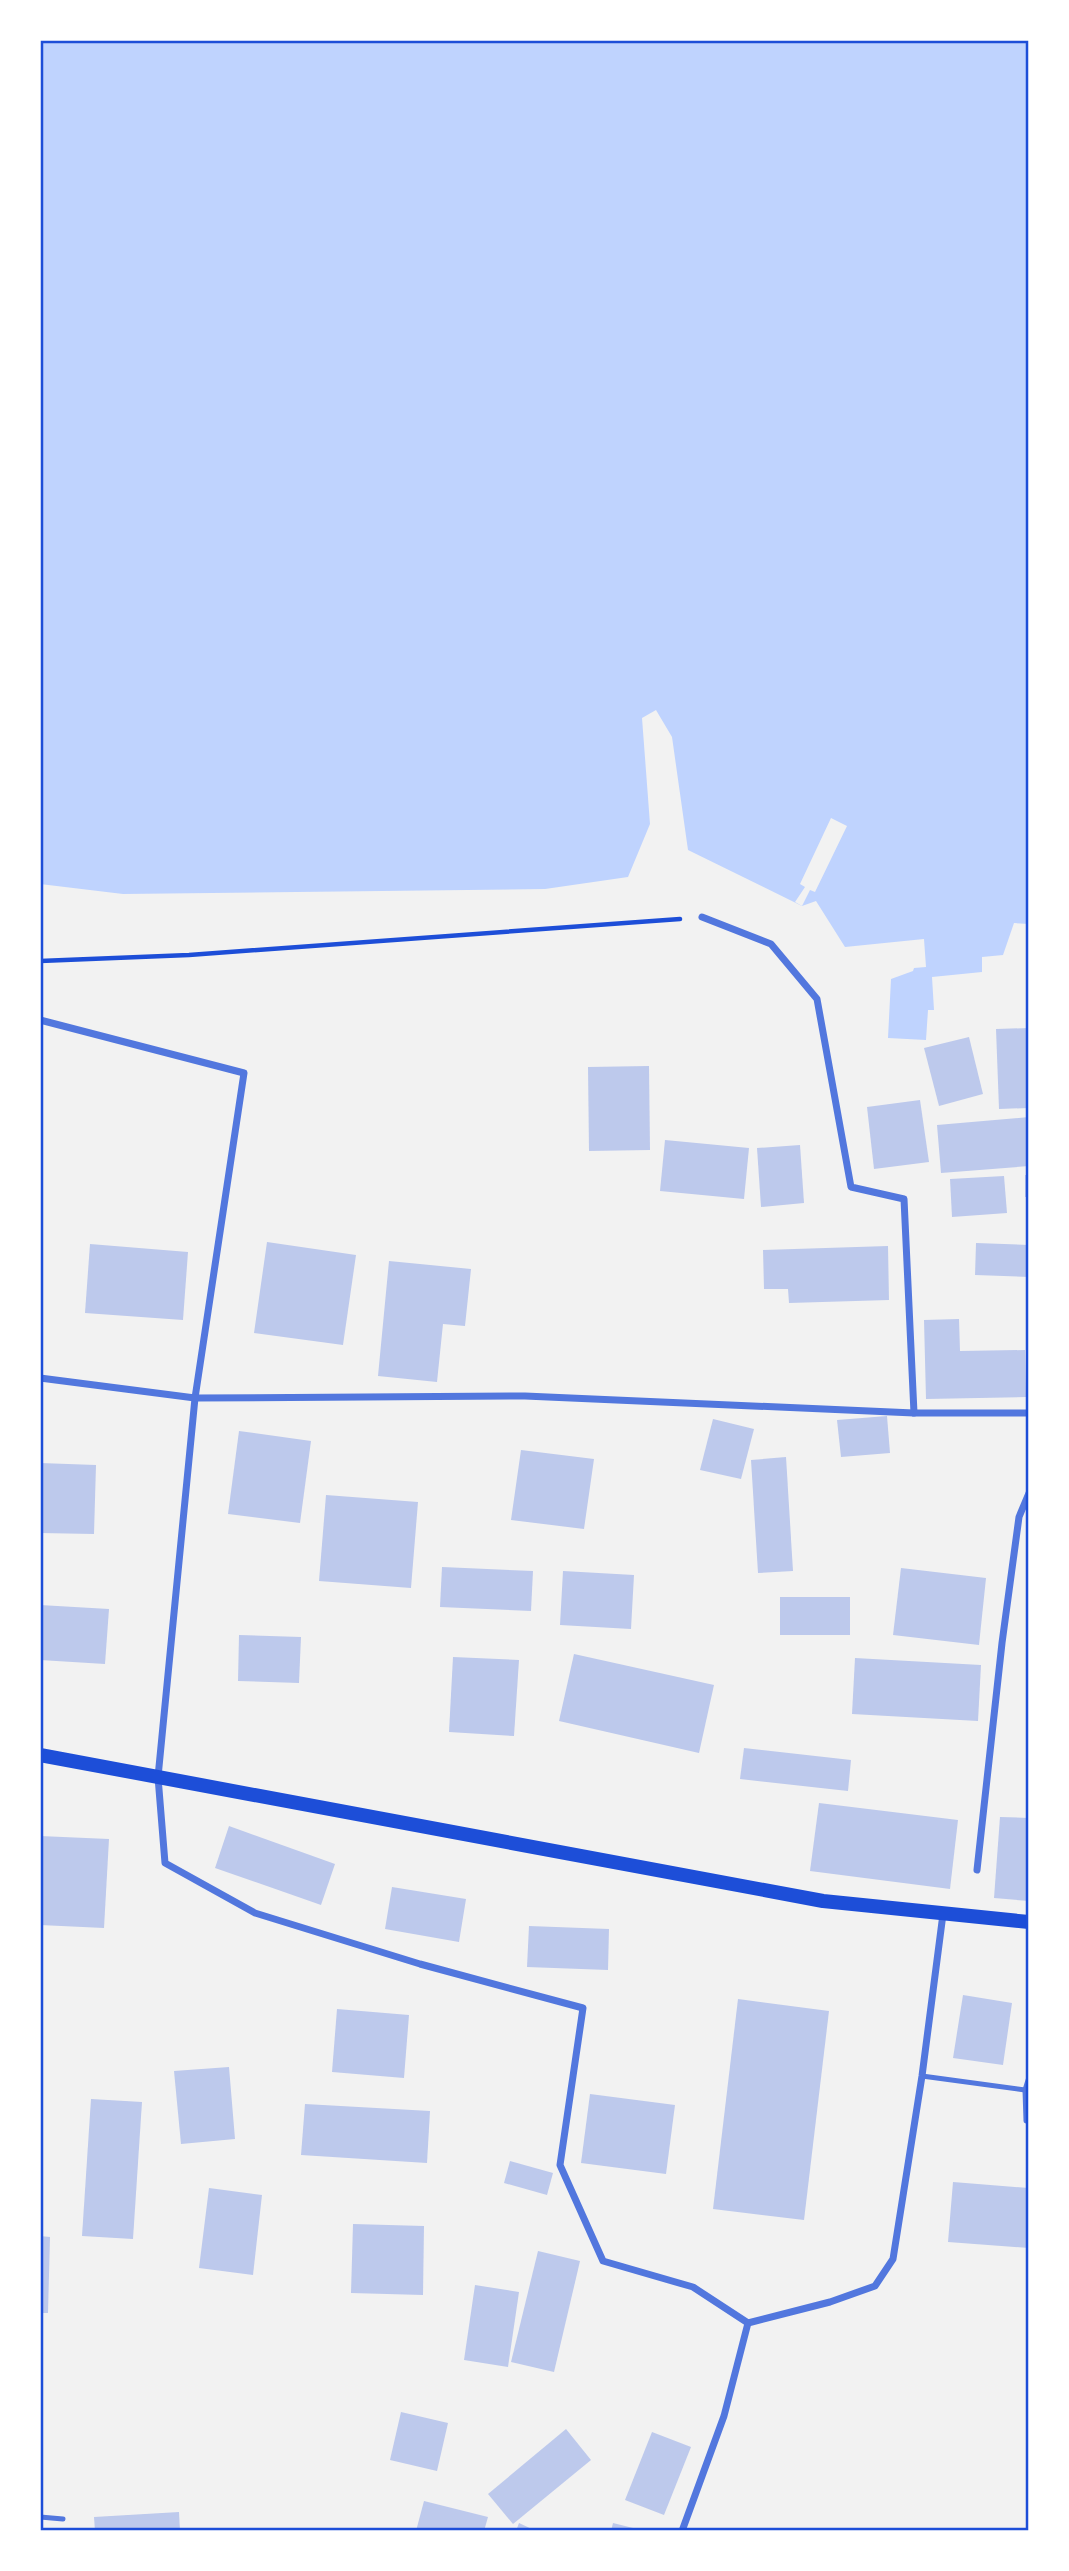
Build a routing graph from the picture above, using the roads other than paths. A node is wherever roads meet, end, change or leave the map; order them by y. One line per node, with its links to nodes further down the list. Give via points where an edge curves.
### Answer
1 (702, 917): 5 (street, via 771,944 817,999 851,1186 904,1199)
2 (40, 1020): 4 (street, via 244,1073)
3 (40, 1378): 4 (street)
4 (195, 1398): 5 (street, via 525,1396); 9 (street)
5 (914, 1413): 6 (street)
6 (1029, 1413)
7 (1029, 1493): 10 (street, via 1019,1517 1010,1580)
8 (40, 1755): 9 (main road)
9 (158, 1777): 11 (main road, via 823,1900); 17 (street, via 165,1863 255,1913 583,2008 560,2165 603,2261 693,2287)
10 (977, 1870)
11 (943, 1913): 12 (main road); 13 (street)
12 (1029, 1922)
13 (922, 2076): 15 (lane); 17 (street, via 893,2259 875,2286)
14 (1029, 2077): 15 (lane)
15 (1025, 2090): 16 (lane)
16 (1029, 2122)
17 (748, 2323): 20 (street, via 724,2416)
18 (40, 2517): 19 (lane)
19 (63, 2519)
20 (682, 2531)

